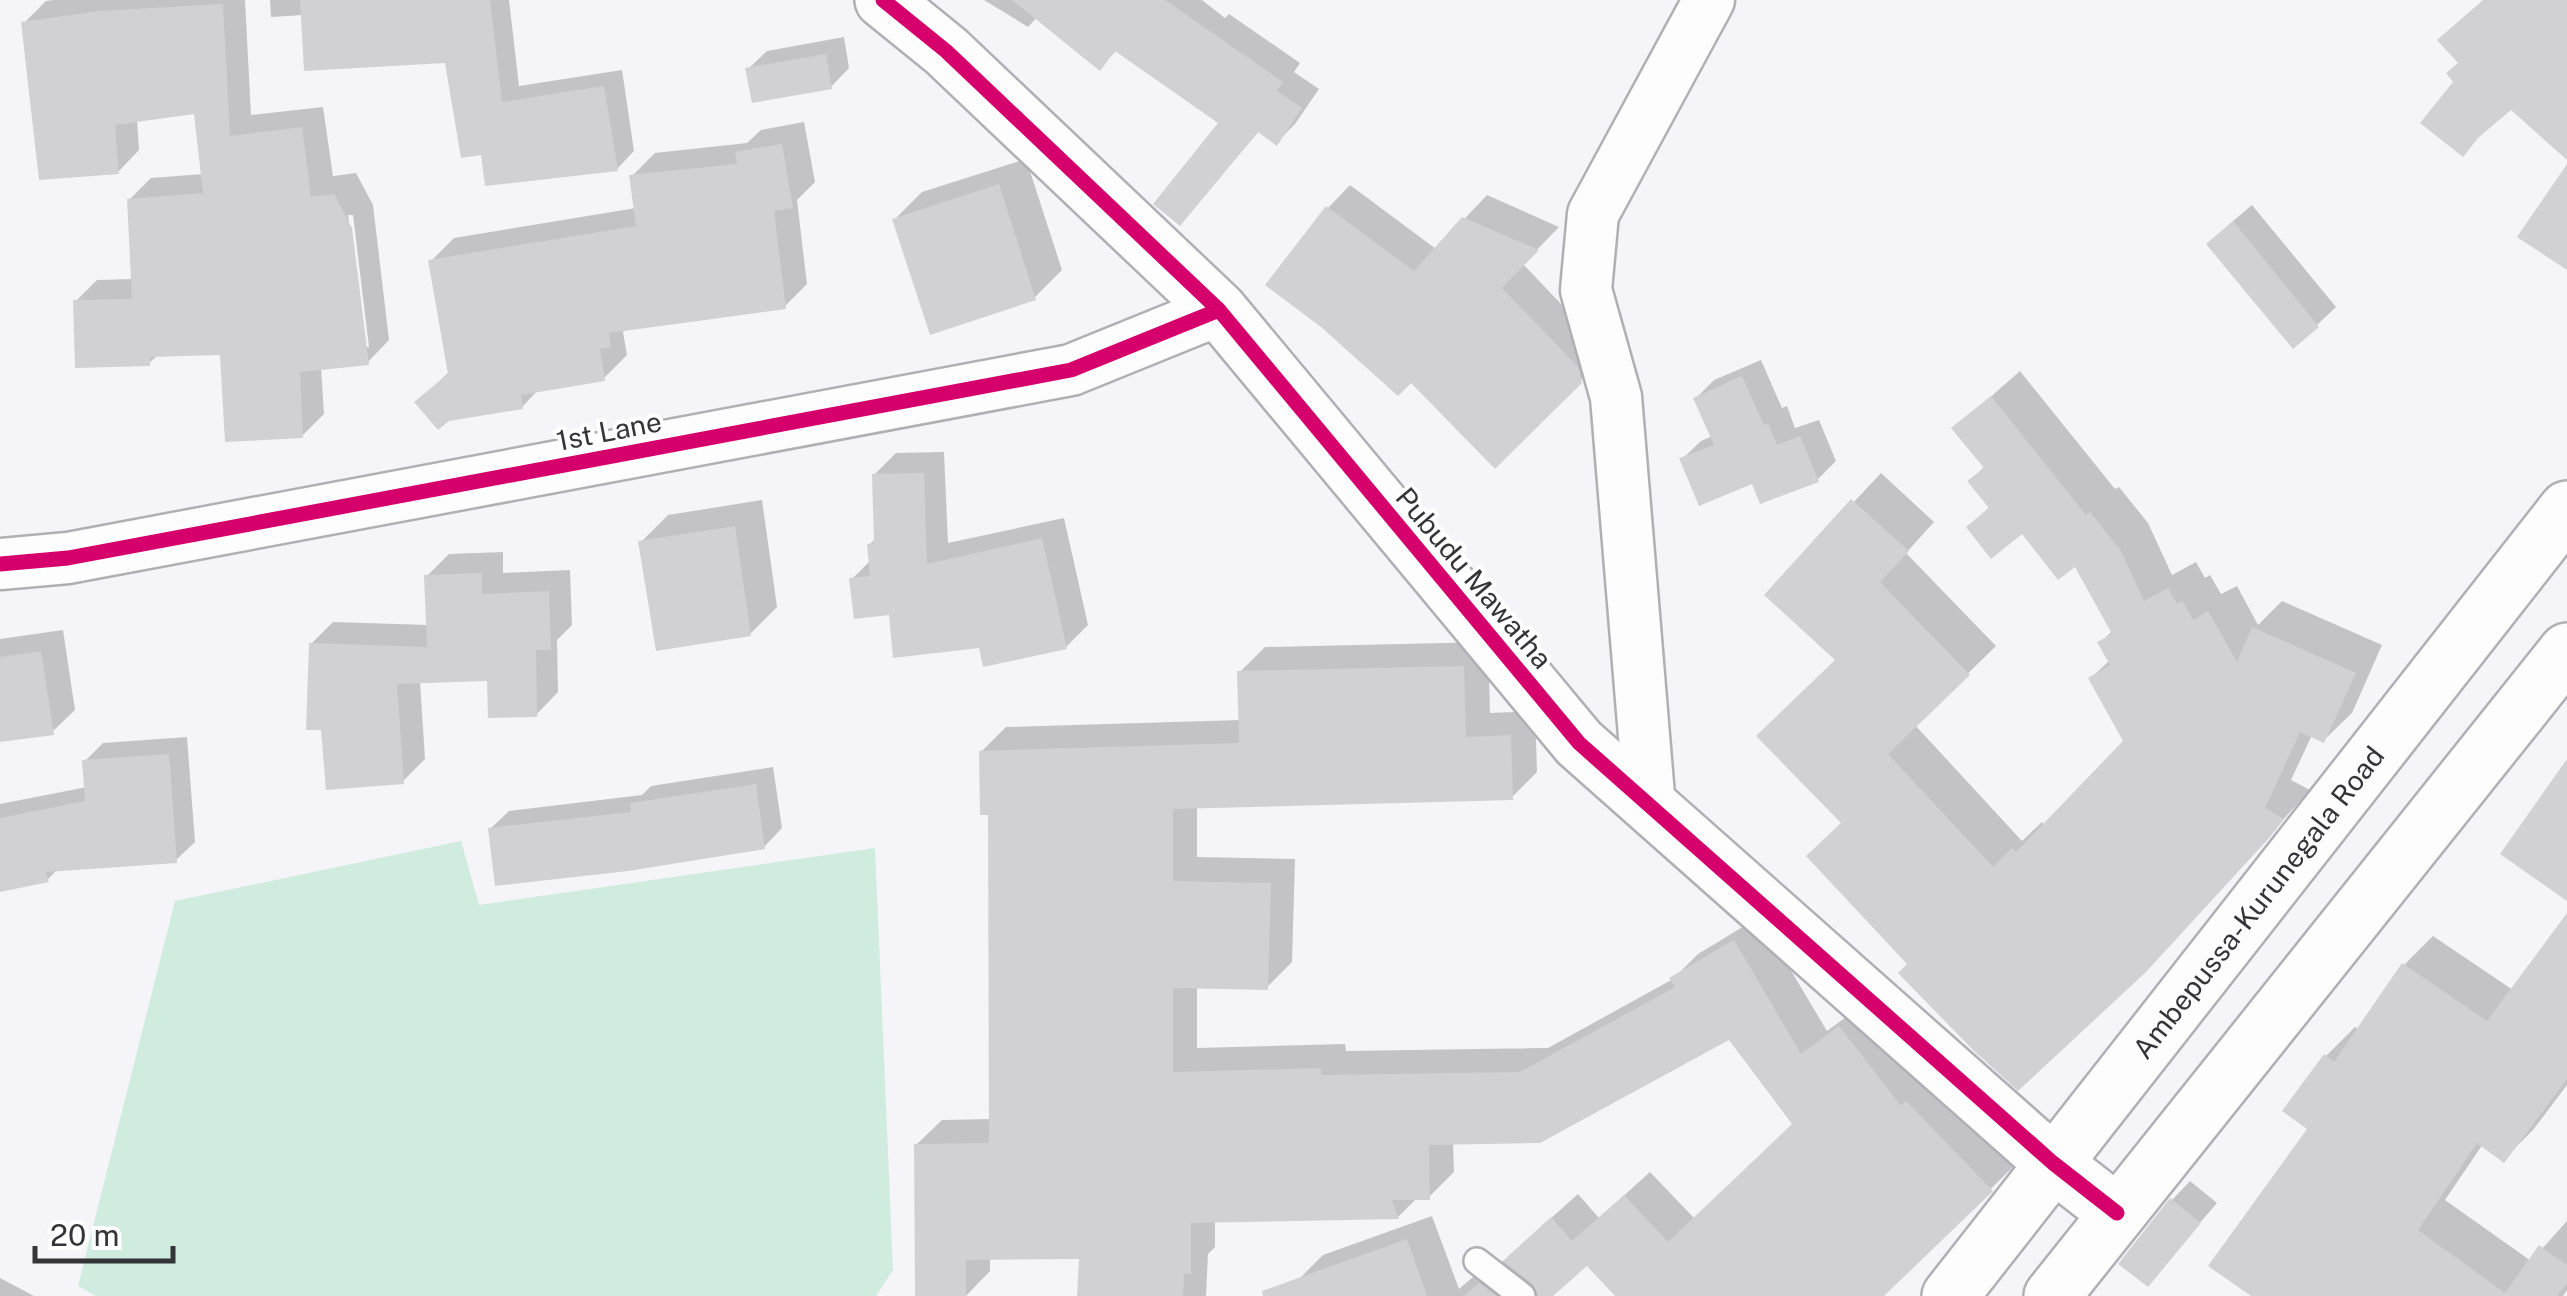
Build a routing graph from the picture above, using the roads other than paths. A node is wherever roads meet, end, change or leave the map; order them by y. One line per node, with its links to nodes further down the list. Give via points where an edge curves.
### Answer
1 (883, 0): 3 (main road, Pubudu Mawatha, via 946,51)
2 (1709, 0): 7 (street, via 1594,214 1586,290 1616,397)
3 (1218, 310): 5 (street, 1st Lane, via 1071,370 68,558); 7 (main road, Pubudu Mawatha, via 1579,743)
4 (2567, 508): 8 (main road, Ambepussa-Kurunegala Road)
5 (0, 564)
6 (2567, 651): 9 (main road)
7 (1650, 808): 8 (main road, Pubudu Mawatha)
8 (2053, 1163): 9 (main road, Pubudu Mawatha); 12 (main road, Ambepussa-Kurunegala Road)
9 (2117, 1213): 13 (main road)
10 (1476, 1261): 11 (lane)
11 (1522, 1296)
12 (1950, 1296)
13 (2052, 1296)

